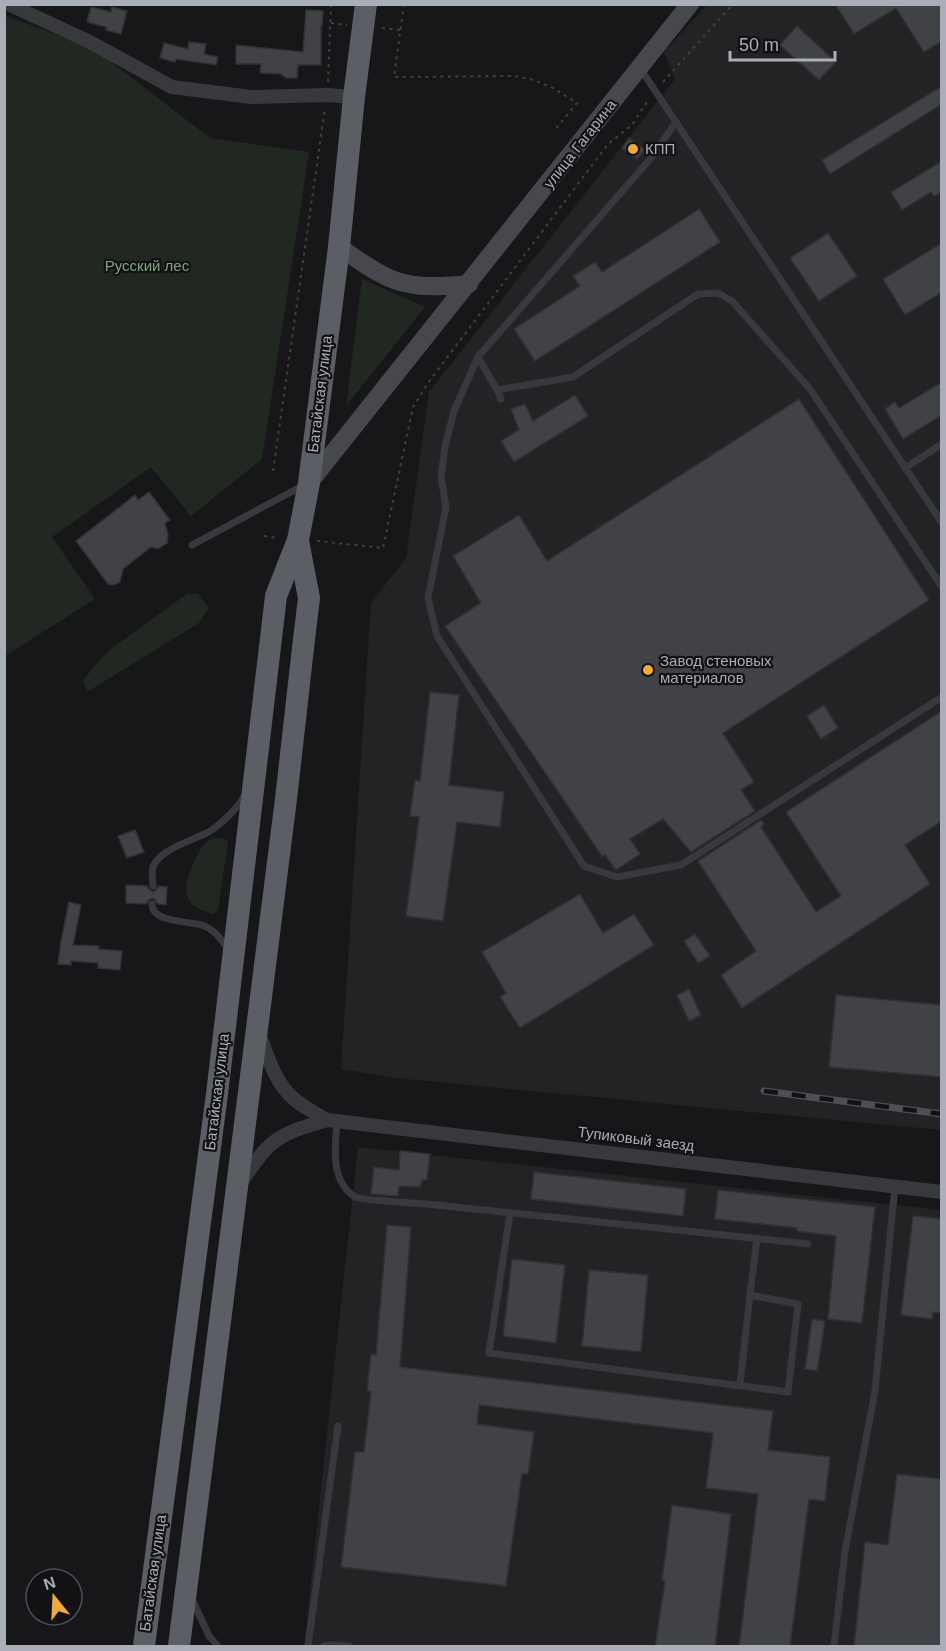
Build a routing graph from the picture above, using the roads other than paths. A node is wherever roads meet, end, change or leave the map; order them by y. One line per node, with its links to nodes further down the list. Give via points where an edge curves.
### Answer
1 (8, 4): 5 (street, via 88,41 172,87 251,97)
2 (366, 4): 5 (highway)
3 (690, 4): 4 (main road, улица Гагарина)
4 (640, 68): 6 (lane); 8 (main road, улица Гагарина)
5 (354, 97): 7 (highway, Батайская улица)
6 (676, 122): 9 (lane, via 651,158); 13 (lane)
7 (339, 247): 8 (main road, via 377,272 407,284); 14 (highway, Батайская улица)
8 (469, 284): 14 (main road, улица Гагарина)
9 (478, 357): 10 (lane); 19 (lane, via 454,411 445,446 441,477 446,507 428,598 437,636 584,866 617,877 681,865)
10 (497, 390): 11 (lane); 18 (lane, via 573,377 699,294 718,293 732,301 810,388)
11 (501, 399)
12 (942, 444): 13 (lane)
13 (905, 468): 15 (lane)
14 (309, 483): 16 (highway, Батайская улица); 17 (lane)
15 (942, 523)
16 (298, 540): 20 (highway, Батайская улица, via 276,596); 24 (highway, Батайская улица, via 309,598)
17 (192, 545)
18 (942, 587)
19 (942, 697)
20 (256, 769): 21 (lane, via 240,804 212,829 174,847 158,861 153,867); 23 (highway, Батайская улица)
21 (153, 886)
22 (152, 904): 23 (lane, via 155,914 203,926 219,935)
23 (233, 956): 36 (highway, Батайская улица)
24 (258, 1029): 25 (street, via 277,1077 288,1093); 26 (highway, Батайская улица)
25 (332, 1121): 26 (street, via 286,1133 272,1142); 27 (street, Тупиковый заезд); 29 (lane, via 338,1171 345,1187 357,1198)
26 (238, 1186): 35 (highway, Батайская улица)
27 (895, 1186): 28 (street, Тупиковый заезд); 42 (lane, via 875,1391 844,1551)
28 (942, 1192)
29 (510, 1213): 30 (lane); 33 (lane, via 489,1353)
30 (757, 1238): 31 (lane); 32 (lane)
31 (808, 1244)
32 (750, 1295): 33 (lane); 33 (lane, via 798,1304 788,1392)
33 (740, 1384)
34 (338, 1426): 39 (lane)
35 (186, 1588): 37 (highway, Батайская улица); 38 (lane)
36 (144, 1647)
37 (179, 1647)
38 (218, 1647)
39 (308, 1647)
40 (324, 1647): 41 (lane)
41 (349, 1647)
42 (834, 1647)

